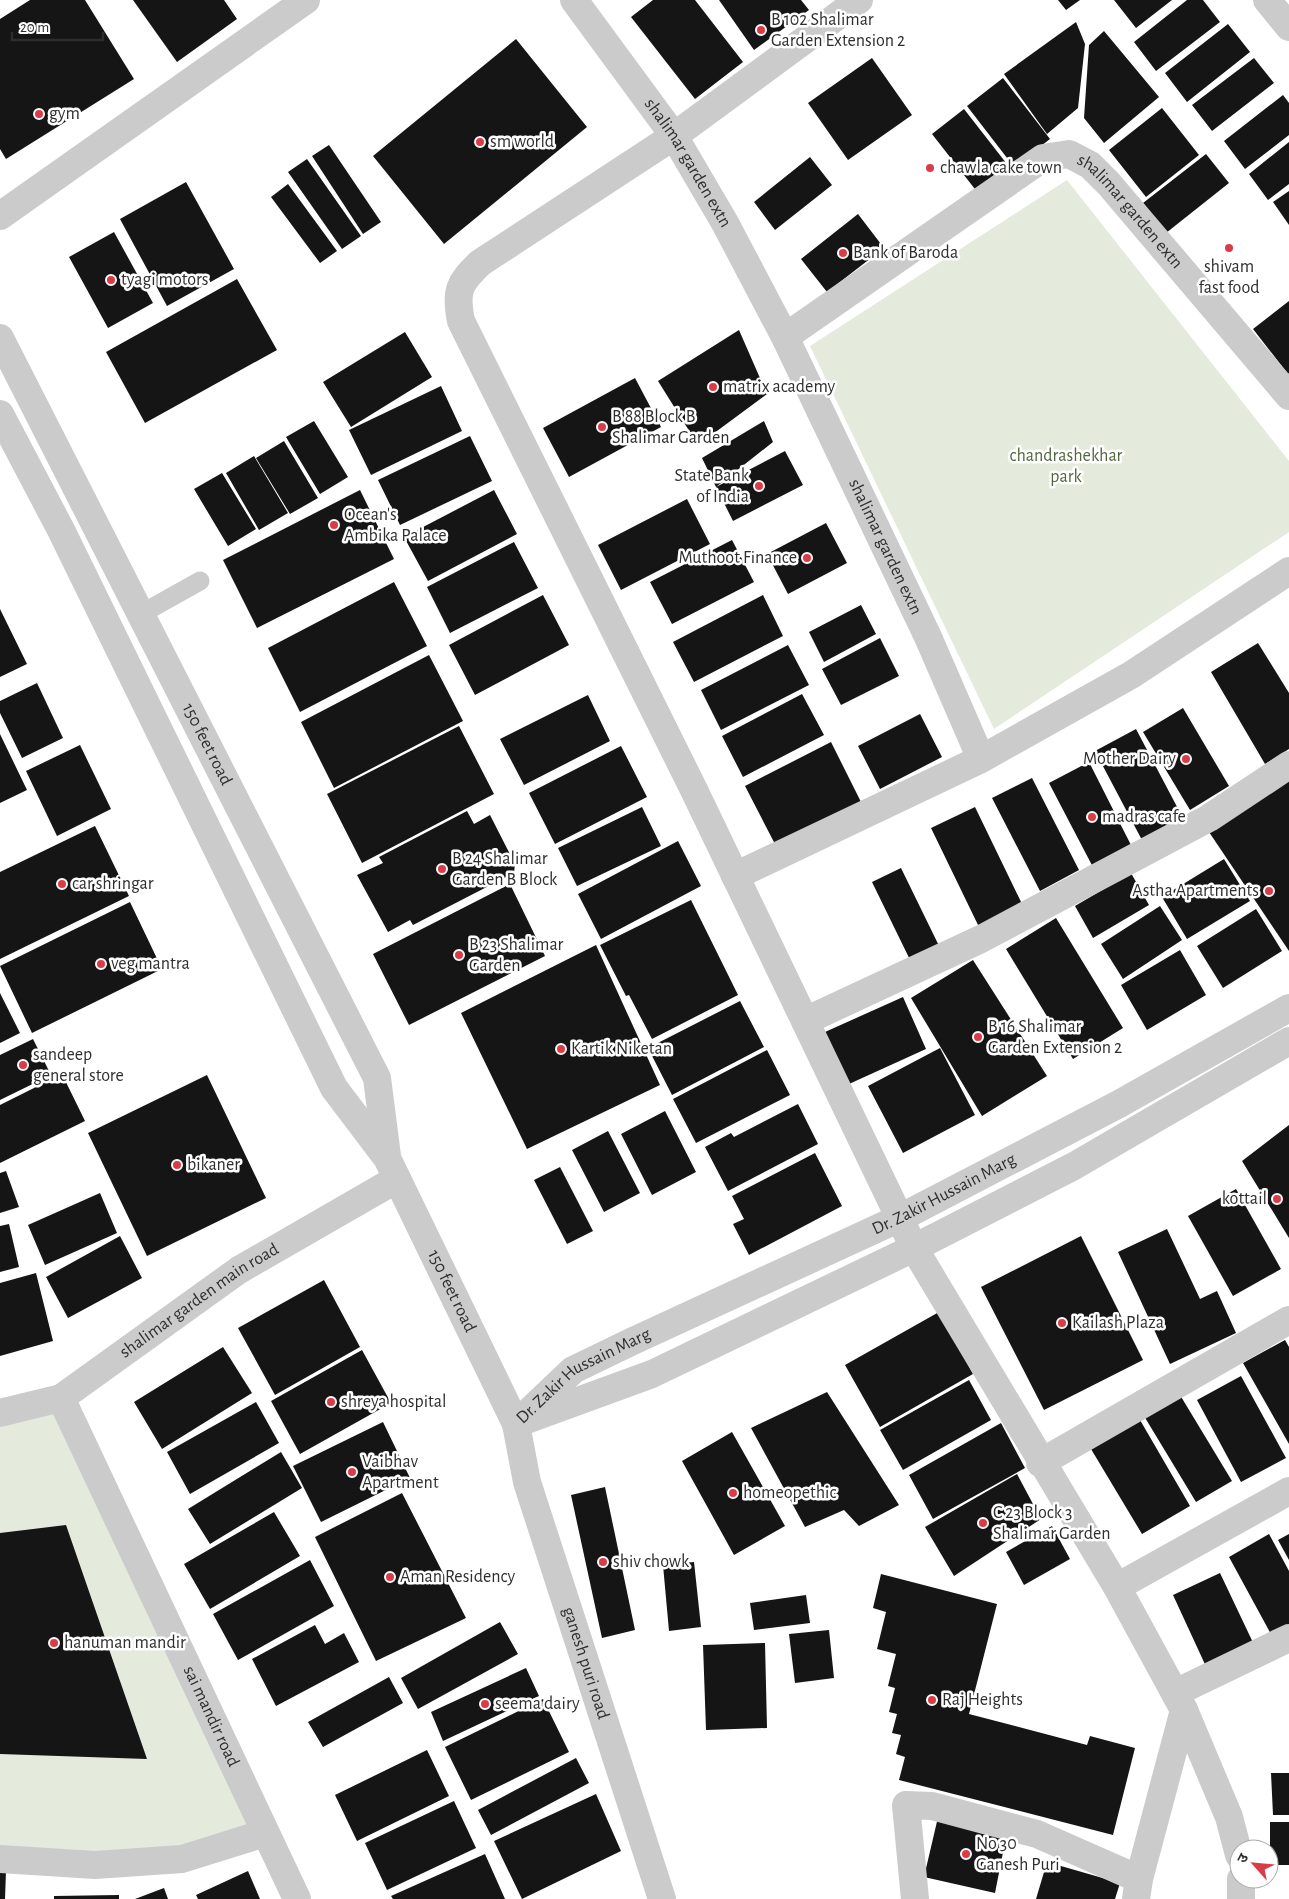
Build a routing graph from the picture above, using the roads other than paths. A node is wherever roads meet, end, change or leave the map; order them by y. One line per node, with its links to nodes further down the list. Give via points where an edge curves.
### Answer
1 (306, 0): 7 (street)
2 (574, 0): 6 (street, shalimar garden extn)
3 (860, 0): 6 (street)
4 (1270, 1): 5 (street)
5 (1289, 27)
6 (674, 136): 8 (street, shalimar garden extn, via 726,223); 17 (street, via 480,262 463,279 457,299 461,320)
7 (0, 216)
8 (785, 337): 10 (street, shalimar garden extn, via 1044,158 1069,154 1090,166 1109,184); 15 (street, shalimar garden extn, via 928,636)
9 (0, 338): 14 (street, 150 feet road)
10 (1289, 396)
11 (0, 414): 21 (street, 150 feet road, via 61,530 334,1088)
12 (1289, 571): 15 (street, via 1131,675)
13 (200, 581): 14 (lane)
14 (142, 614): 21 (street, 150 feet road, via 377,1078)
15 (981, 759): 17 (street)
16 (1289, 766): 19 (street, via 1209,818 981,939)
17 (735, 876): 19 (street)
18 (1289, 1008): 22 (street, Dr. Zakir Hussain Marg, via 1120,1104)
19 (805, 1021): 22 (street)
20 (1289, 1040): 23 (street, Dr. Zakir Hussain Marg, via 1074,1166)
21 (392, 1168): 25 (street, shalimar garden main road, via 239,1270); 27 (street, 150 feet road)
22 (900, 1218): 23 (street); 27 (street, Dr. Zakir Hussain Marg, via 573,1370)
23 (914, 1248): 27 (street, Dr. Zakir Hussain Marg, via 652,1374); 28 (street)
24 (1289, 1320): 28 (street)
25 (61, 1398): 26 (street, shalimar garden main road); 33 (street, sai mandir road)
26 (0, 1413)
27 (516, 1424): 38 (street, ganesh puri road, via 526,1482)
28 (1040, 1462): 30 (street)
29 (1289, 1491): 30 (street)
30 (1117, 1587): 32 (street)
31 (1289, 1638): 32 (street)
32 (1179, 1701): 34 (street, via 1229,1818); 36 (street)
33 (265, 1833): 35 (street, via 182,1860 95,1865); 37 (street, sai mandir road)
34 (1235, 1839)
35 (0, 1859)
36 (1137, 1889): 39 (street, via 1037,1834 932,1806 906,1805)
37 (297, 1899)
38 (662, 1899)
39 (915, 1899)

